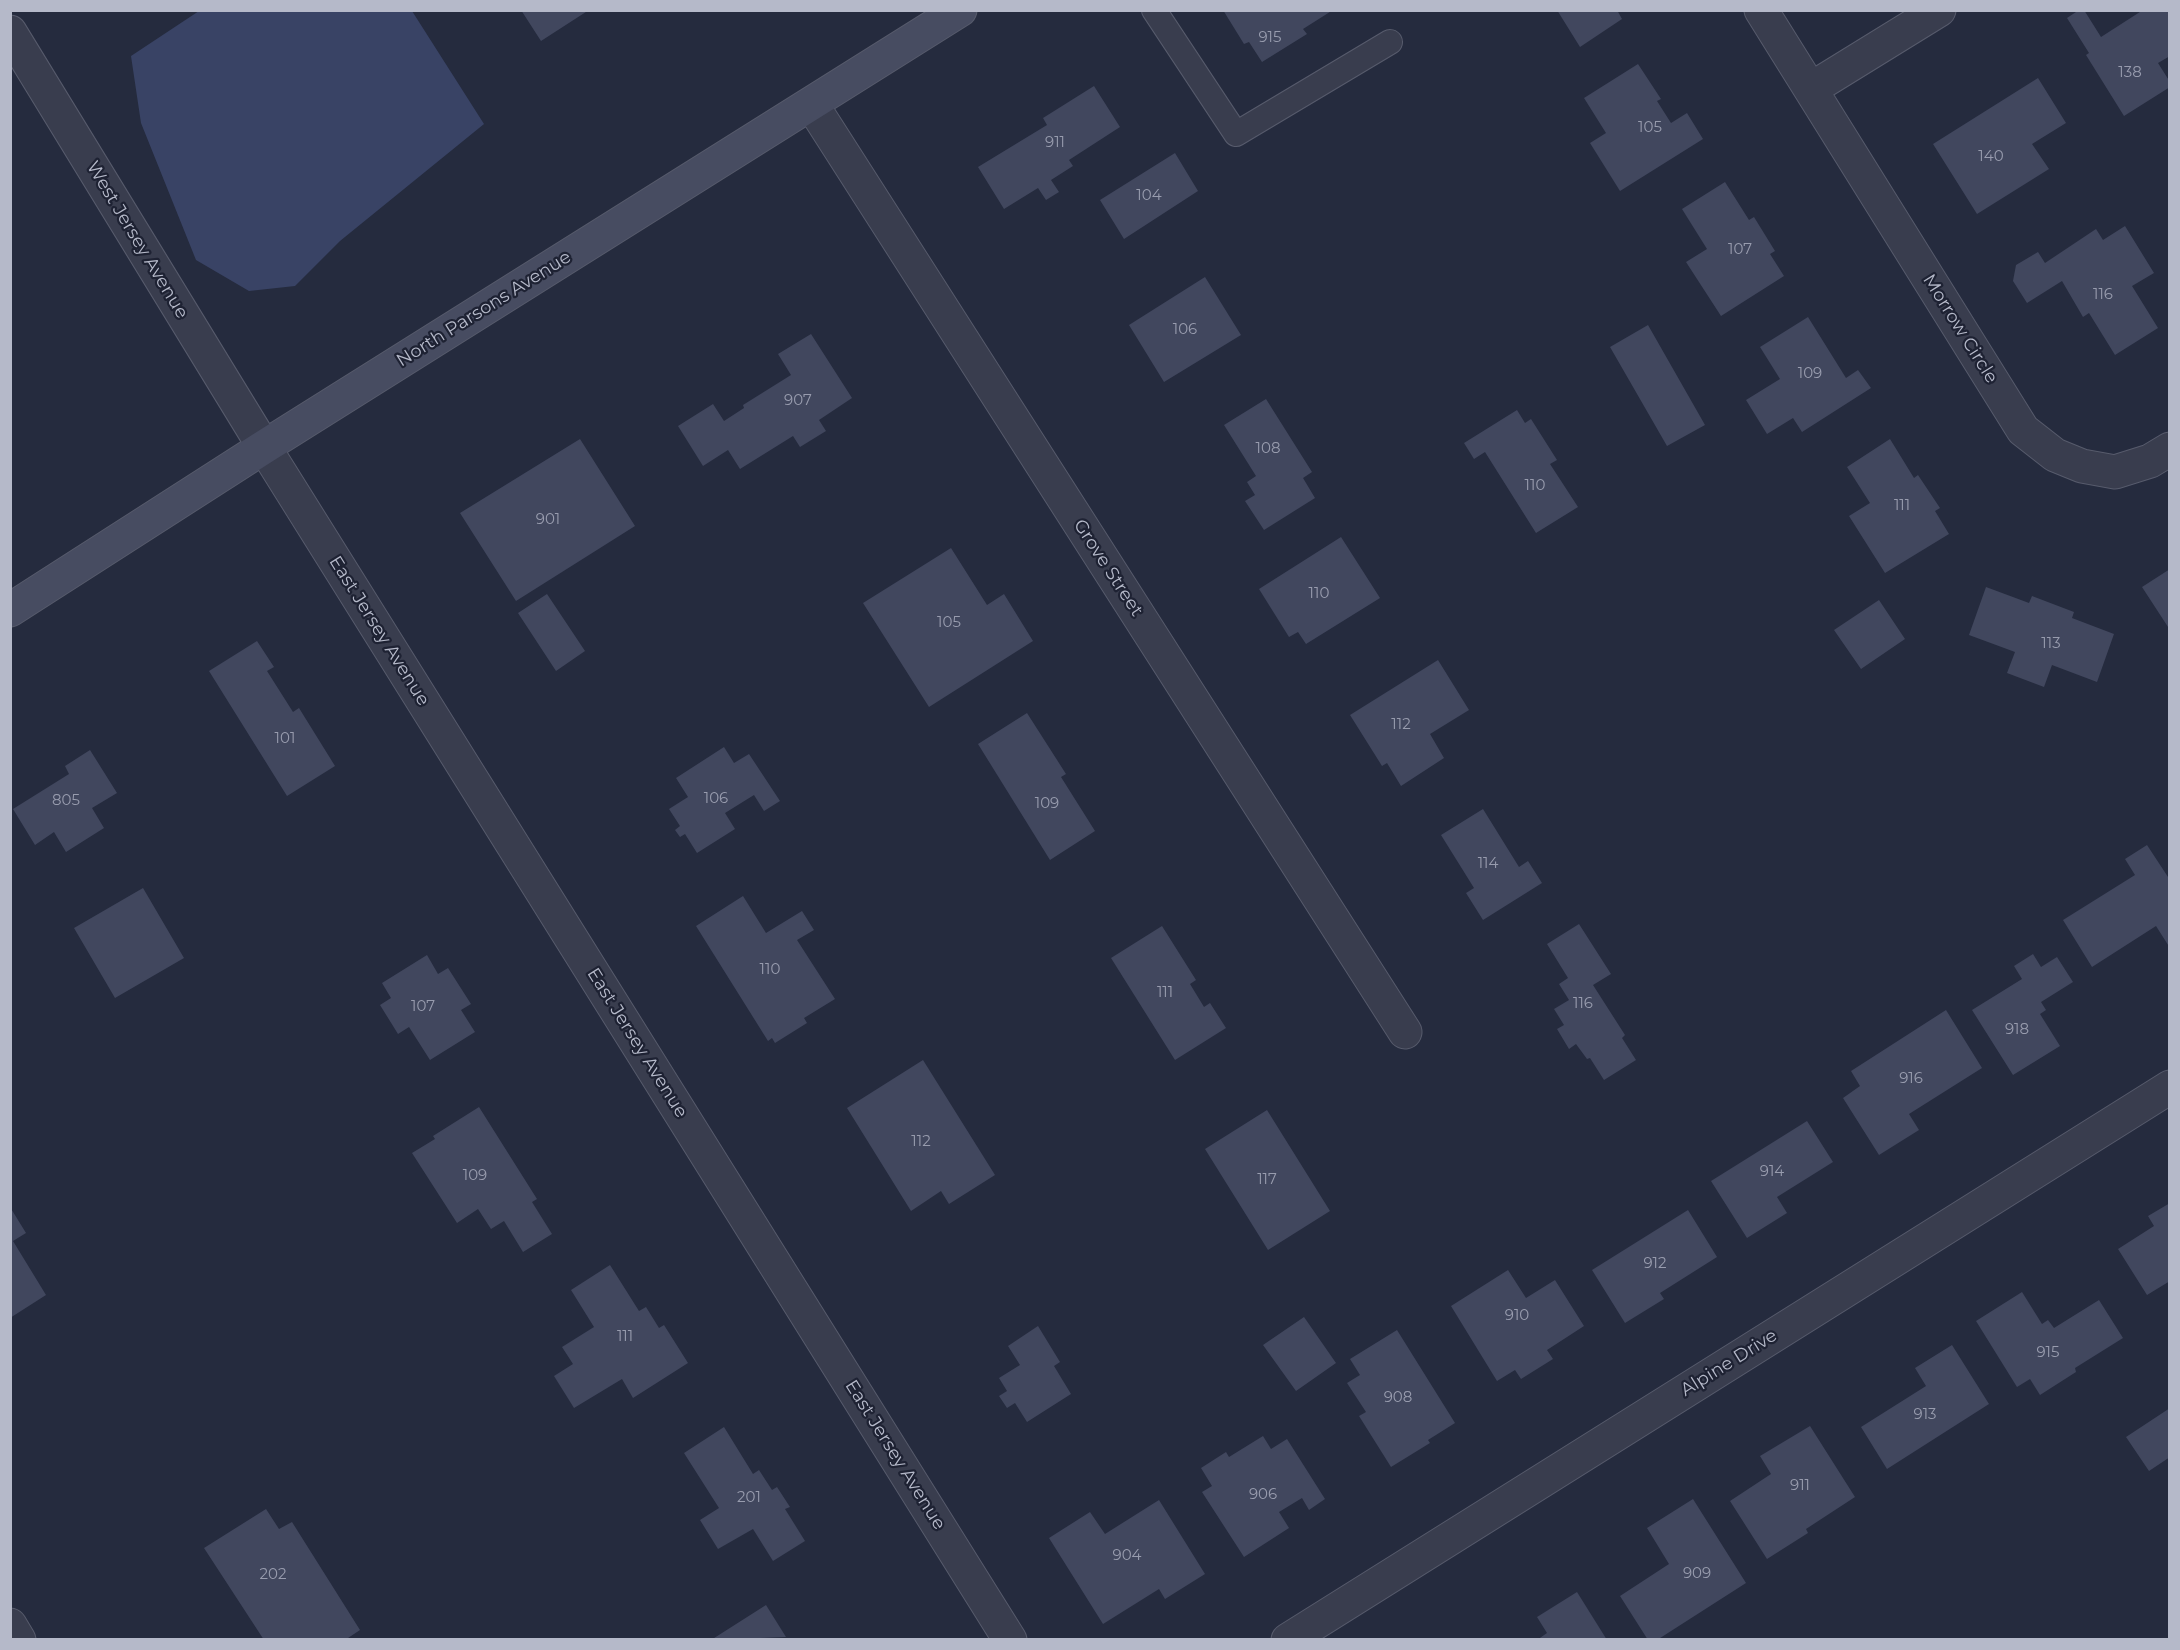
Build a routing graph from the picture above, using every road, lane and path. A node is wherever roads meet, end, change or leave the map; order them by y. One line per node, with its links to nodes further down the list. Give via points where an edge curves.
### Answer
1 (960, 10): 8 (main road, North Parsons Avenue)
2 (1154, 10): 6 (lane, via 1236,134)
3 (1761, 10): 7 (street, Morrow Circle)
4 (1939, 10): 7 (street)
5 (10, 32): 9 (street, West Jersey Avenue)
6 (1390, 42)
7 (1811, 89): 10 (street, Morrow Circle, via 2023,430 2055,455 2082,466 2115,472 2150,461)
8 (812, 105): 9 (main road, North Parsons Avenue); 12 (street, Grove Street)
9 (264, 447): 11 (main road, North Parsons Avenue); 16 (street, East Jersey Avenue)
10 (2169, 449)
11 (10, 610)
12 (1405, 1032)
13 (2169, 1087): 17 (street, Alpine Drive)
14 (10, 1625): 15 (street)
15 (20, 1640)
16 (1010, 1640)
17 (1288, 1640)

